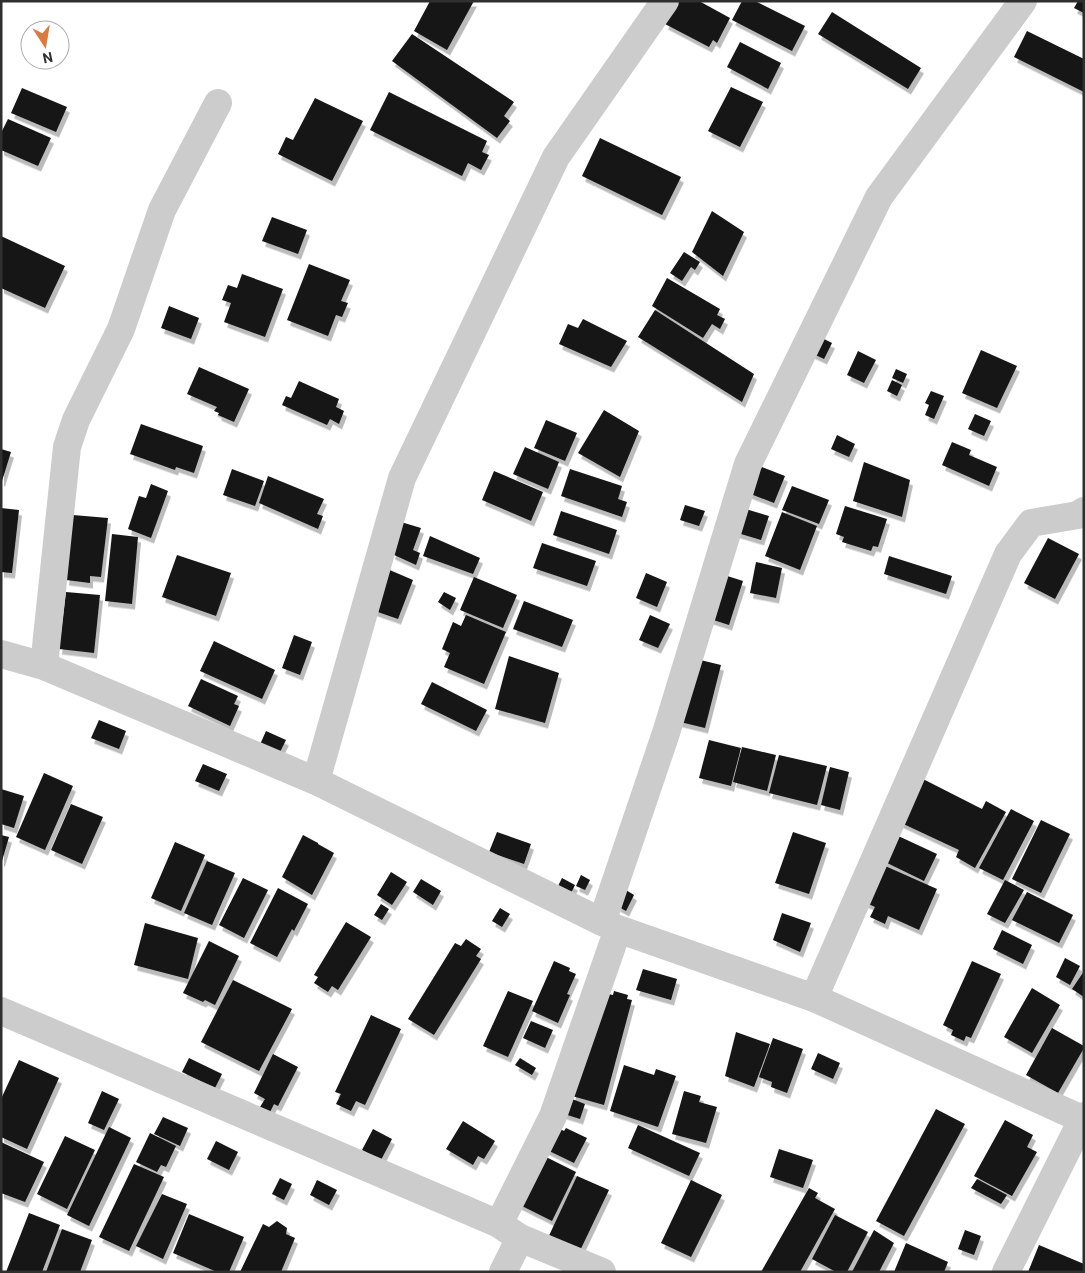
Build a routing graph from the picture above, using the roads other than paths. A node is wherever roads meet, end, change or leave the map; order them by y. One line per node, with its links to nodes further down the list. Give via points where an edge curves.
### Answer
1 (665, 1): 7 (street, via 556,157 402,478)
2 (1023, 1): 8 (street, via 878,197 748,464)
3 (218, 103): 6 (street, via 162,210 121,330 76,420 67,447)
4 (1084, 512): 9 (street, via 1078,516 1031,523 1008,554)
5 (1, 654): 6 (street)
6 (44, 666): 7 (street)
7 (316, 781): 8 (street)
8 (610, 925): 9 (street); 12 (street, via 553,1116)
9 (814, 998): 11 (street)
10 (1, 1011): 12 (street)
11 (1083, 1118): 15 (street)
12 (509, 1231): 13 (street); 14 (street)
13 (503, 1272)
14 (602, 1272)
15 (1006, 1272)

